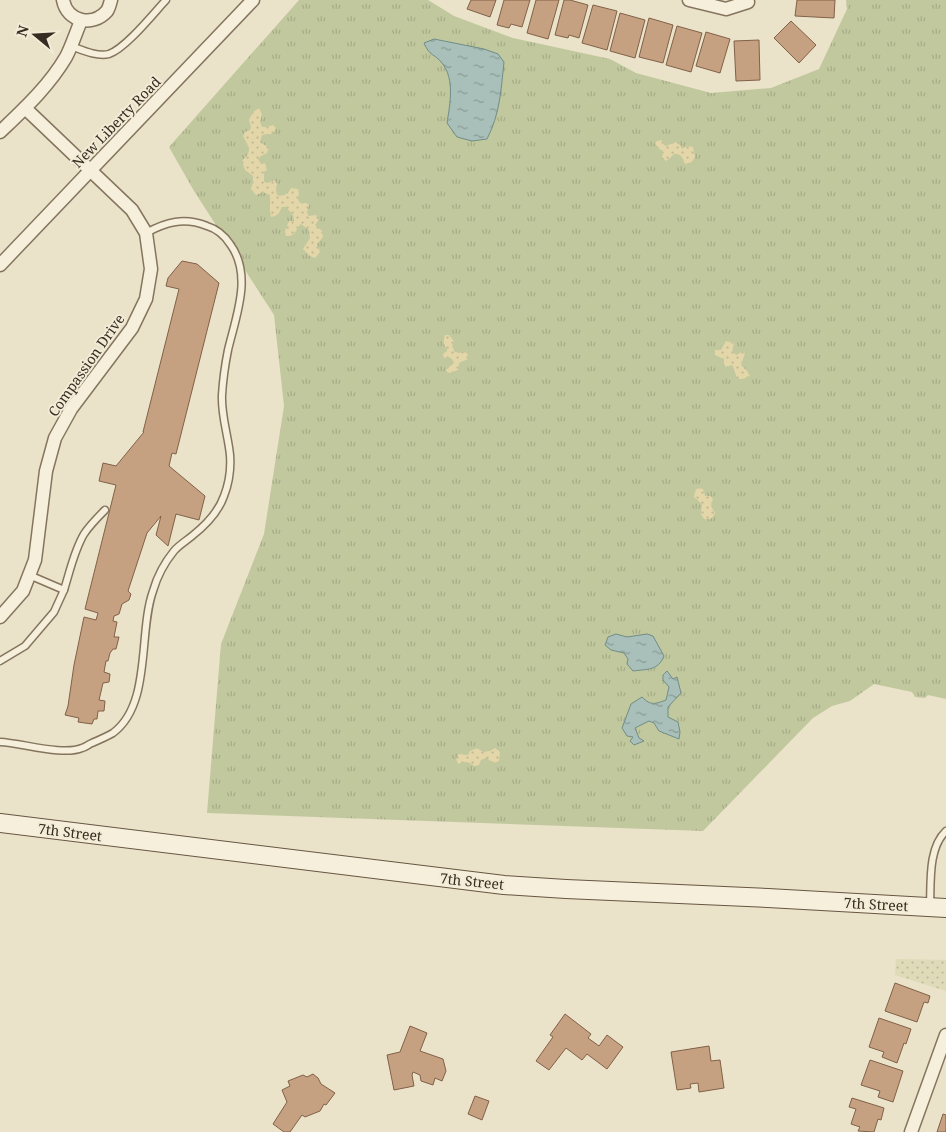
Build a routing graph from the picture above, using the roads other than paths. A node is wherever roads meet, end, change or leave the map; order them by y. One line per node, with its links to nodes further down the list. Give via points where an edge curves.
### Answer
1 (63, 0): 7 (street, via 71,16)
2 (111, 0): 7 (street, via 108,10 99,18)
3 (166, 0): 8 (lane, via 125,44 108,54 94,54)
4 (253, 0): 11 (street, New Liberty Road)
5 (689, 0): 6 (street, via 726,9)
6 (748, 2)
7 (81, 21): 8 (street)
8 (71, 46): 9 (street, via 48,83)
9 (25, 108): 10 (street); 11 (street, Compassion Drive)
10 (0, 132)
11 (91, 170): 12 (street, Compassion Drive, via 132,210); 13 (street, New Liberty Road)
12 (146, 233): 15 (street, Compassion Drive, via 151,269 146,299 132,328 71,409 55,438 46,471 35,560); 19 (lane, via 170,223 201,223 226,238 240,262 242,284 225,364 222,398 230,457 226,489 210,521 174,550 152,591 138,692 122,724 82,749 64,751)
13 (0, 265)
14 (105, 510): 16 (lane, via 84,534)
15 (29, 576): 16 (lane); 17 (street, Compassion Drive, via 23,591)
16 (64, 590): 18 (lane, via 54,612 25,646)
17 (0, 617)
18 (0, 661)
19 (0, 742)
20 (0, 823): 22 (street, 7th Street, via 504,885)
21 (946, 830): 22 (lane, via 935,848 932,861)
22 (938, 907)
23 (946, 1035): 24 (street)
24 (911, 1132)

